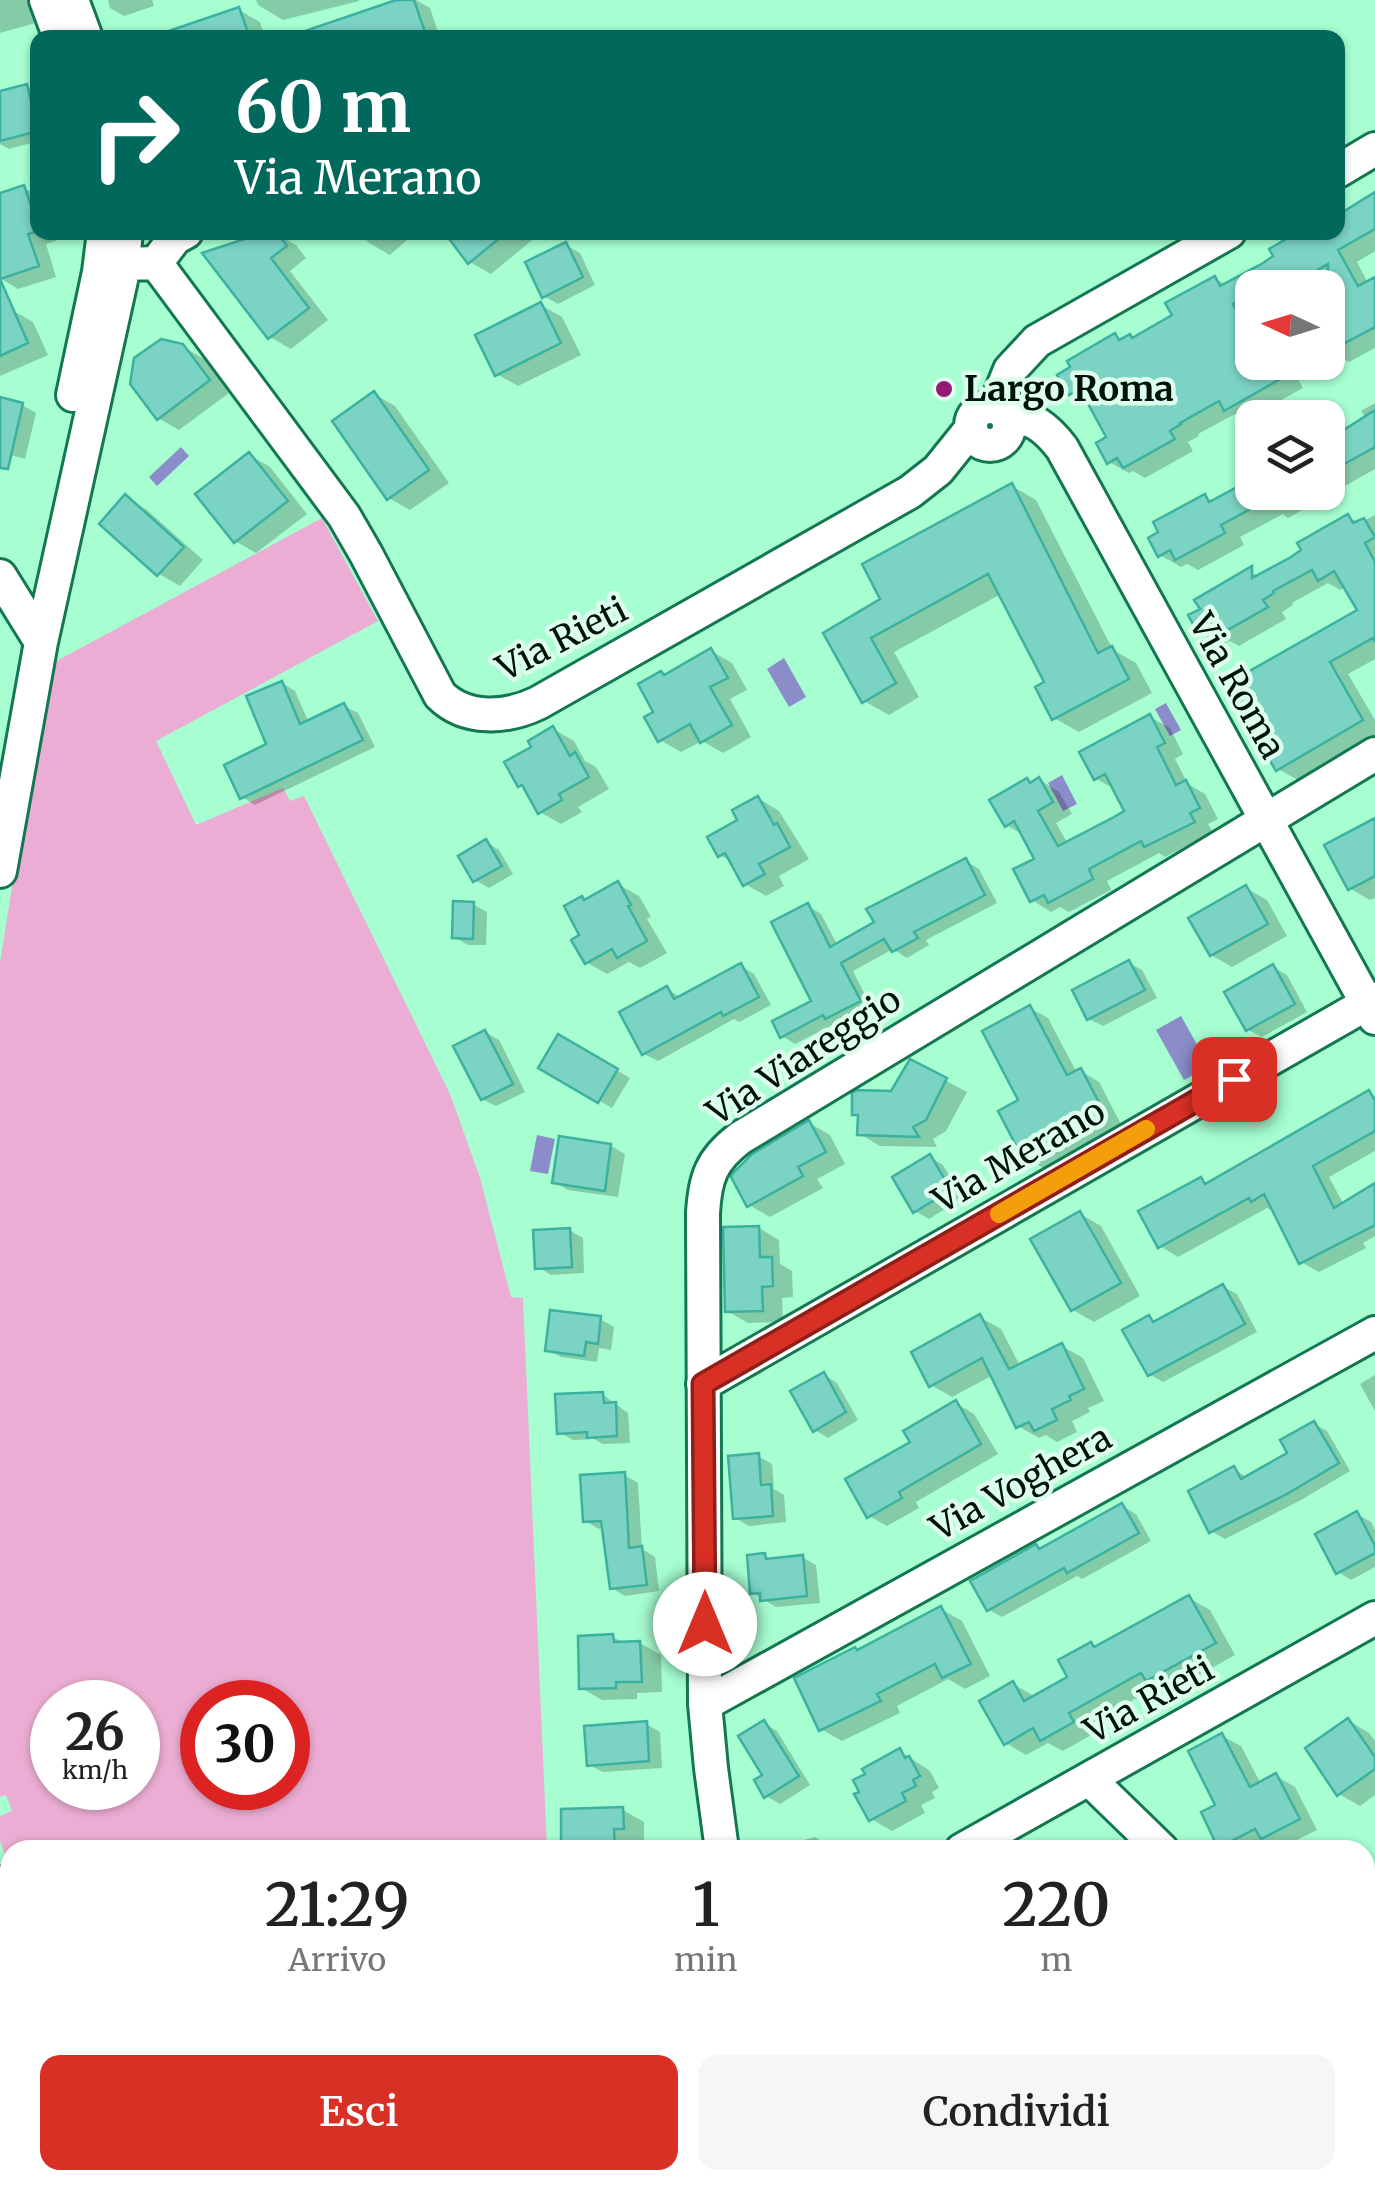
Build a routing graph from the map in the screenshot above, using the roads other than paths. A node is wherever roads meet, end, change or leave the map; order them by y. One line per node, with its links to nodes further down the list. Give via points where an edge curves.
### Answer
1 (46, 0): 3 (street)
2 (72, 0): 4 (street)
3 (57, 30)
4 (83, 30)
5 (1375, 149): 6 (street)
6 (1345, 166)
7 (103, 240): 13 (street)
8 (170, 240): 10 (street)
9 (1216, 240): 11 (street, Via Rieti, via 1037,341 1010,370)
10 (135, 253): 11 (street, Via Rieti, via 344,516 440,695 473,713 530,707 893,502); 13 (street)
11 (991, 418): 16 (street, Via Roma, via 1019,416 1062,448)
12 (0, 576): 13 (street)
13 (33, 630): 14 (street); 17 (street)
14 (0, 749)
15 (1375, 754): 16 (street, Via Viareggio)
16 (1265, 820): 18 (street, Via Roma); 20 (street, Via Viareggio, via 720,1155 704,1198)
17 (0, 871)
18 (1372, 1006): 20 (street, Via Merano)
19 (1375, 1333): 22 (street, Via Voghera)
20 (703, 1384): 22 (street, Via Viareggio)
21 (1375, 1618): 23 (street, Via Rieti)
22 (706, 1704): 24 (street, Via Viareggio)
23 (1090, 1780): 25 (street, Via Rieti); 26 (street)
24 (721, 1840)
25 (980, 1840)
26 (1152, 1840)

